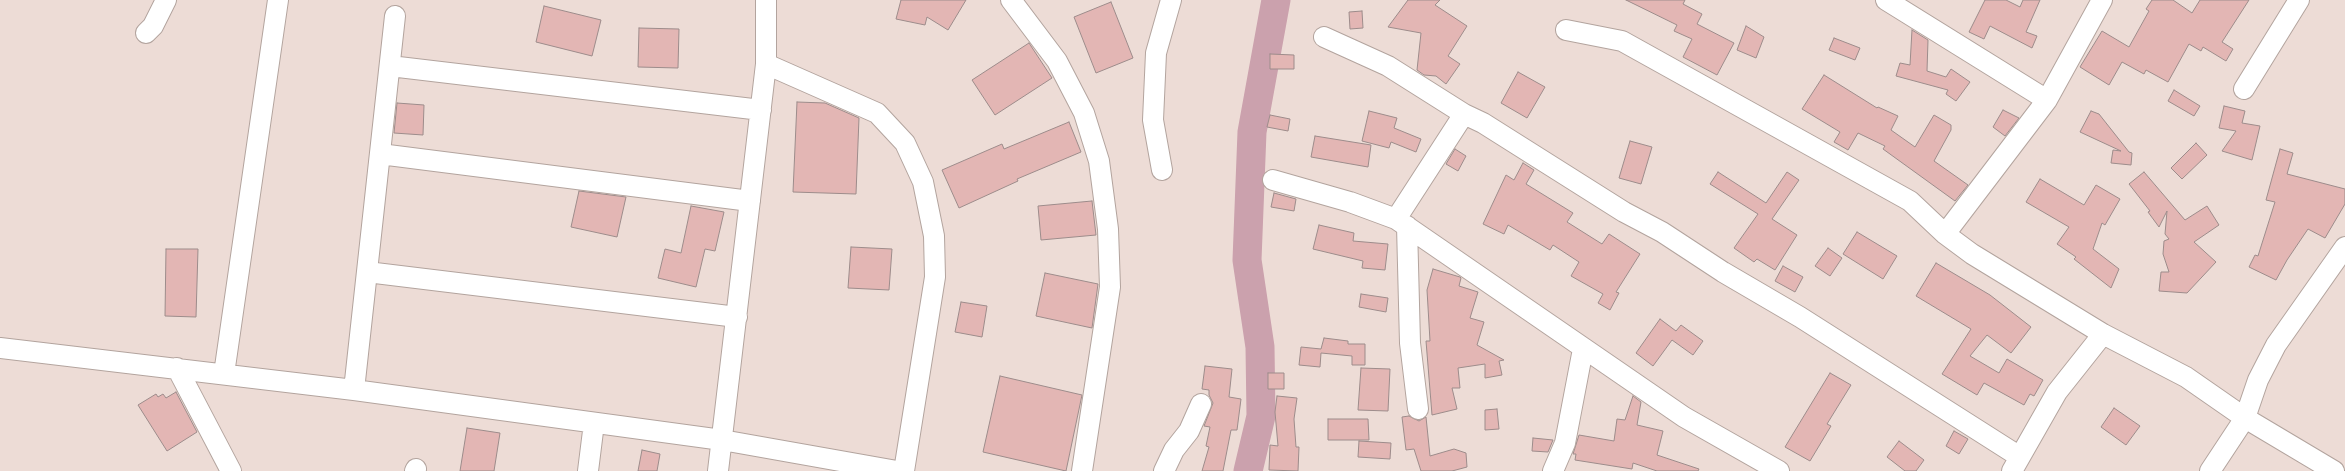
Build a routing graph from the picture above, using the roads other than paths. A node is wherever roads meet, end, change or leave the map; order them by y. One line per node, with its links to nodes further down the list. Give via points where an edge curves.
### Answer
1 (166, 0): 11 (street)
2 (278, 0): 32 (street)
3 (766, 0): 13 (street)
4 (1011, 0): 46 (street, via 1057,61 1084,113 1099,161 1108,230 1110,287)
5 (1170, 0): 20 (street, via 1156,52 1153,120)
6 (1886, 0): 16 (street)
7 (2102, 0): 16 (street)
8 (2298, 0): 15 (street)
9 (395, 16): 14 (street)
10 (1566, 30): 24 (street, via 1630,45 1910,201)
11 (146, 33)
12 (1324, 37): 18 (street, via 1388,66)
13 (766, 64): 17 (street); 45 (street, via 876,113 905,143 923,182 934,236 935,278)
14 (390, 66): 17 (street); 19 (street)
15 (2244, 88)
16 (2047, 100): 24 (street)
17 (761, 110): 22 (street)
18 (1464, 114): 23 (street); 39 (street, via 1800,317)
19 (380, 154): 22 (street); 26 (street)
20 (1162, 170)
21 (1273, 180): 23 (street, via 1350,202)
22 (750, 201): 27 (street)
23 (1401, 223): 30 (street); 35 (street)
24 (1945, 234): 28 (street)
25 (2345, 247): 36 (street, via 2276,345 2258,380)
26 (367, 272): 27 (street); 33 (street)
27 (737, 317): 38 (street)
28 (2103, 334): 36 (street, via 2186,377); 39 (street, via 2057,392)
29 (0, 348): 31 (street)
30 (1583, 349): 40 (street, via 1684,417); 48 (street, via 1565,443)
31 (177, 368): 32 (street); 41 (street)
32 (224, 374): 33 (street)
33 (354, 390): 37 (street)
34 (1201, 404): 47 (street, via 1189,432 1174,450)
35 (1418, 409)
36 (2245, 418): 49 (street); 50 (street)
37 (594, 423): 38 (street); 42 (street)
38 (722, 440): 43 (street); 44 (street)
39 (2016, 464)
40 (1769, 468)
41 (231, 471)
42 (588, 471)
43 (718, 471)
44 (897, 471)
45 (904, 471)
46 (1082, 471)
47 (1164, 471)
48 (1553, 471)
49 (2210, 471)
50 (2334, 471)

